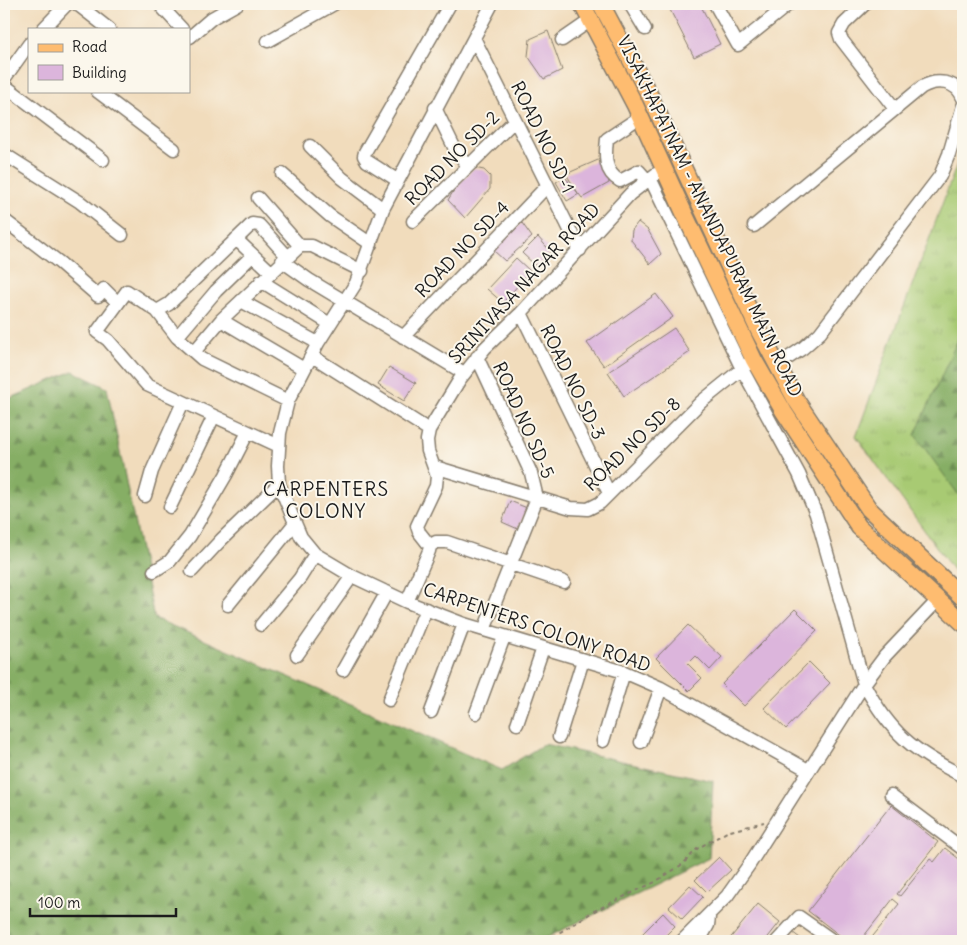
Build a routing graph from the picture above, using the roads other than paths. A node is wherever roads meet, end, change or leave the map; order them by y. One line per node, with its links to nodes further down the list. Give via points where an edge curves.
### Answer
1 (67, 4): 15 (street)
2 (77, 4): 16 (street)
3 (159, 4): 17 (street)
4 (334, 4): 22 (street)
5 (450, 4): 40 (street, via 365,152 367,161)
6 (492, 4): 20 (street, CARPENTERS COLONY ROAD)
7 (582, 4): 14 (main road, VISAKHAPATNAM - ANANDAPURAM MAIN ROAD)
8 (601, 4): 70 (main road, VISAKHAPATNAM - ANANDAPURAM MAIN ROAD, via 651,98)
9 (630, 4): 18 (street)
10 (715, 4): 11 (street, via 738,45)
11 (789, 4)
12 (865, 4): 29 (street, via 839,33)
13 (229, 5): 19 (street)
14 (592, 20): 21 (street); 30 (main road, VISAKHAPATNAM - ANANDAPURAM MAIN ROAD)
15 (43, 28)
16 (108, 28)
17 (182, 28)
18 (645, 29)
19 (190, 37)
20 (475, 40): 28 (street, CARPENTERS COLONY ROAD); 31 (street, ROAD NO SD-1)
21 (562, 40)
22 (268, 41)
23 (28, 45): 24 (street)
24 (4, 79)
25 (4, 84): 35 (street)
26 (98, 92): 33 (street)
27 (963, 98): 29 (street, via 943,81 937,81 922,87); 70 (street, via 940,176 820,333)
28 (435, 108): 36 (street, via 455,149); 40 (street, CARPENTERS COLONY ROAD)
29 (895, 108): 46 (street)
30 (640, 117): 37 (main road, VISAKHAPATNAM - ANANDAPURAM MAIN ROAD); 39 (street, via 607,139 605,157 608,167 620,181 639,171)
31 (515, 120): 36 (street, ROAD NO SD-2); 41 (street, ROAD NO SD-1)
32 (310, 146): 43 (street, via 342,178)
33 (174, 148)
34 (4, 154): 47 (street, via 80,202)
35 (103, 160)
36 (468, 166): 45 (street, ROAD NO SD-2)
37 (664, 168): 39 (street, SRINIVASA NAGAR ROAD); 69 (main road, VISAKHAPATNAM - ANANDAPURAM MAIN ROAD)
38 (282, 174): 49 (street, via 330,216)
39 (649, 179): 51 (street, SRINIVASA NAGAR ROAD, via 630,194); 69 (street)
40 (397, 180): 43 (street, CARPENTERS COLONY ROAD)
41 (547, 186): 51 (street, ROAD NO SD-1); 64 (street, ROAD NO SD-4)
42 (258, 198): 50 (street)
43 (383, 209): 49 (street, CARPENTERS COLONY ROAD)
44 (4, 220): 58 (street, via 98,296 104,290)
45 (413, 221)
46 (754, 226)
47 (122, 235)
48 (236, 239): 52 (street); 53 (street, via 256,223); 59 (street, via 169,304)
49 (371, 244): 54 (street, CARPENTERS COLONY ROAD)
50 (300, 246): 53 (street); 54 (street, via 312,246)
51 (580, 250): 60 (street, SRINIVASA NAGAR ROAD)
52 (253, 255): 55 (street); 63 (street, via 216,291)
53 (285, 258): 55 (street); 57 (street)
54 (362, 272): 57 (street, CARPENTERS COLONY ROAD)
55 (266, 276): 56 (street); 62 (street)
56 (241, 300): 61 (street); 65 (street)
57 (344, 302): 62 (street, CARPENTERS COLONY ROAD); 64 (street)
58 (118, 303): 59 (street, via 127,291); 74 (street, via 97,332 108,340 144,383)
59 (157, 311): 63 (street)
60 (521, 313): 68 (street, SRINIVASA NAGAR ROAD); 81 (street, ROAD NO SD-3)
61 (221, 320): 66 (street); 71 (street)
62 (330, 324): 65 (street, CARPENTERS COLONY ROAD)
63 (177, 337): 66 (street)
64 (403, 337): 72 (street)
65 (318, 343): 67 (street, CARPENTERS COLONY ROAD)
66 (194, 352): 73 (street, via 202,359)
67 (312, 356): 71 (street, CARPENTERS COLONY ROAD); 76 (street)
68 (477, 357): 72 (street, SRINIVASA NAGAR ROAD); 83 (street, ROAD NO SD-5, via 531,473)
69 (748, 364): 81 (street, ROAD NO SD-8, via 701,402); 95 (main road, VISAKHAPATNAM - ANANDAPURAM MAIN ROAD, via 784,412 859,527); 109 (street, via 816,514)
70 (776, 366): 94 (main road, VISAKHAPATNAM - ANANDAPURAM MAIN ROAD, via 869,508)
71 (304, 369): 73 (street, CARPENTERS COLONY ROAD)
72 (464, 373): 76 (street, SRINIVASA NAGAR ROAD)
73 (288, 401): 78 (street, CARPENTERS COLONY ROAD)
74 (183, 402): 75 (street); 82 (street, via 152,471)
75 (214, 416): 77 (street); 84 (street)
76 (430, 430): 79 (street, SRINIVASA NAGAR ROAD, via 428,451)
77 (248, 432): 78 (street); 89 (street, via 190,536 170,561)
78 (279, 446): 80 (street, CARPENTERS COLONY ROAD)
79 (434, 467): 83 (street, ROAD NO SD-8); 86 (street, SRINIVASA NAGAR ROAD, via 436,486 417,526)
80 (280, 484): 85 (street, CARPENTERS COLONY ROAD); 90 (street)
81 (609, 493): 83 (street, ROAD NO SD-8, via 595,506 580,510)
82 (145, 496)
83 (537, 498): 88 (street)
84 (170, 506)
85 (295, 523): 87 (street, CARPENTERS COLONY ROAD); 97 (street)
86 (430, 546): 88 (street, via 436,542 447,542); 96 (street)
87 (315, 554): 91 (street, CARPENTERS COLONY ROAD); 101 (street, via 300,578)
88 (510, 564): 92 (street); 102 (street)
89 (154, 570)
90 (192, 571)
91 (352, 576): 93 (street, CARPENTERS COLONY ROAD); 105 (street)
92 (564, 582)
93 (387, 592): 96 (street, CARPENTERS COLONY ROAD); 107 (street)
94 (963, 598)
95 (938, 600): 99 (main road, VISAKHAPATNAM - ANANDAPURAM MAIN ROAD); 109 (street, via 885,656)
96 (407, 602): 98 (street, CARPENTERS COLONY ROAD)
97 (228, 605)
98 (426, 609): 100 (street, CARPENTERS COLONY ROAD); 111 (street)
99 (963, 623)
100 (464, 624): 102 (street, CARPENTERS COLONY ROAD); 112 (street)
101 (261, 625)
102 (484, 630): 103 (street, CARPENTERS COLONY ROAD)
103 (504, 637): 104 (street, CARPENTERS COLONY ROAD); 113 (street)
104 (543, 648): 106 (street, CARPENTERS COLONY ROAD); 114 (street)
105 (297, 655)
106 (583, 660): 108 (street, CARPENTERS COLONY ROAD); 115 (street)
107 (343, 670)
108 (624, 672): 110 (street, CARPENTERS COLONY ROAD); 116 (street)
109 (864, 684): 118 (street); 119 (street, via 876,707 908,742 922,755)
110 (661, 688): 117 (street); 118 (street, CARPENTERS COLONY ROAD)
111 (389, 700)
112 (431, 712)
113 (476, 713)
114 (517, 724)
115 (558, 737)
116 (603, 741)
117 (641, 742)
118 (808, 770): 122 (street, via 749,865)
119 (963, 776)
120 (891, 795): 121 (street)
121 (963, 849)
122 (709, 915): 123 (street); 124 (street, via 708,925)
123 (682, 941)
124 (699, 941)
125 (777, 941): 126 (street, via 800,917)
126 (833, 941)

